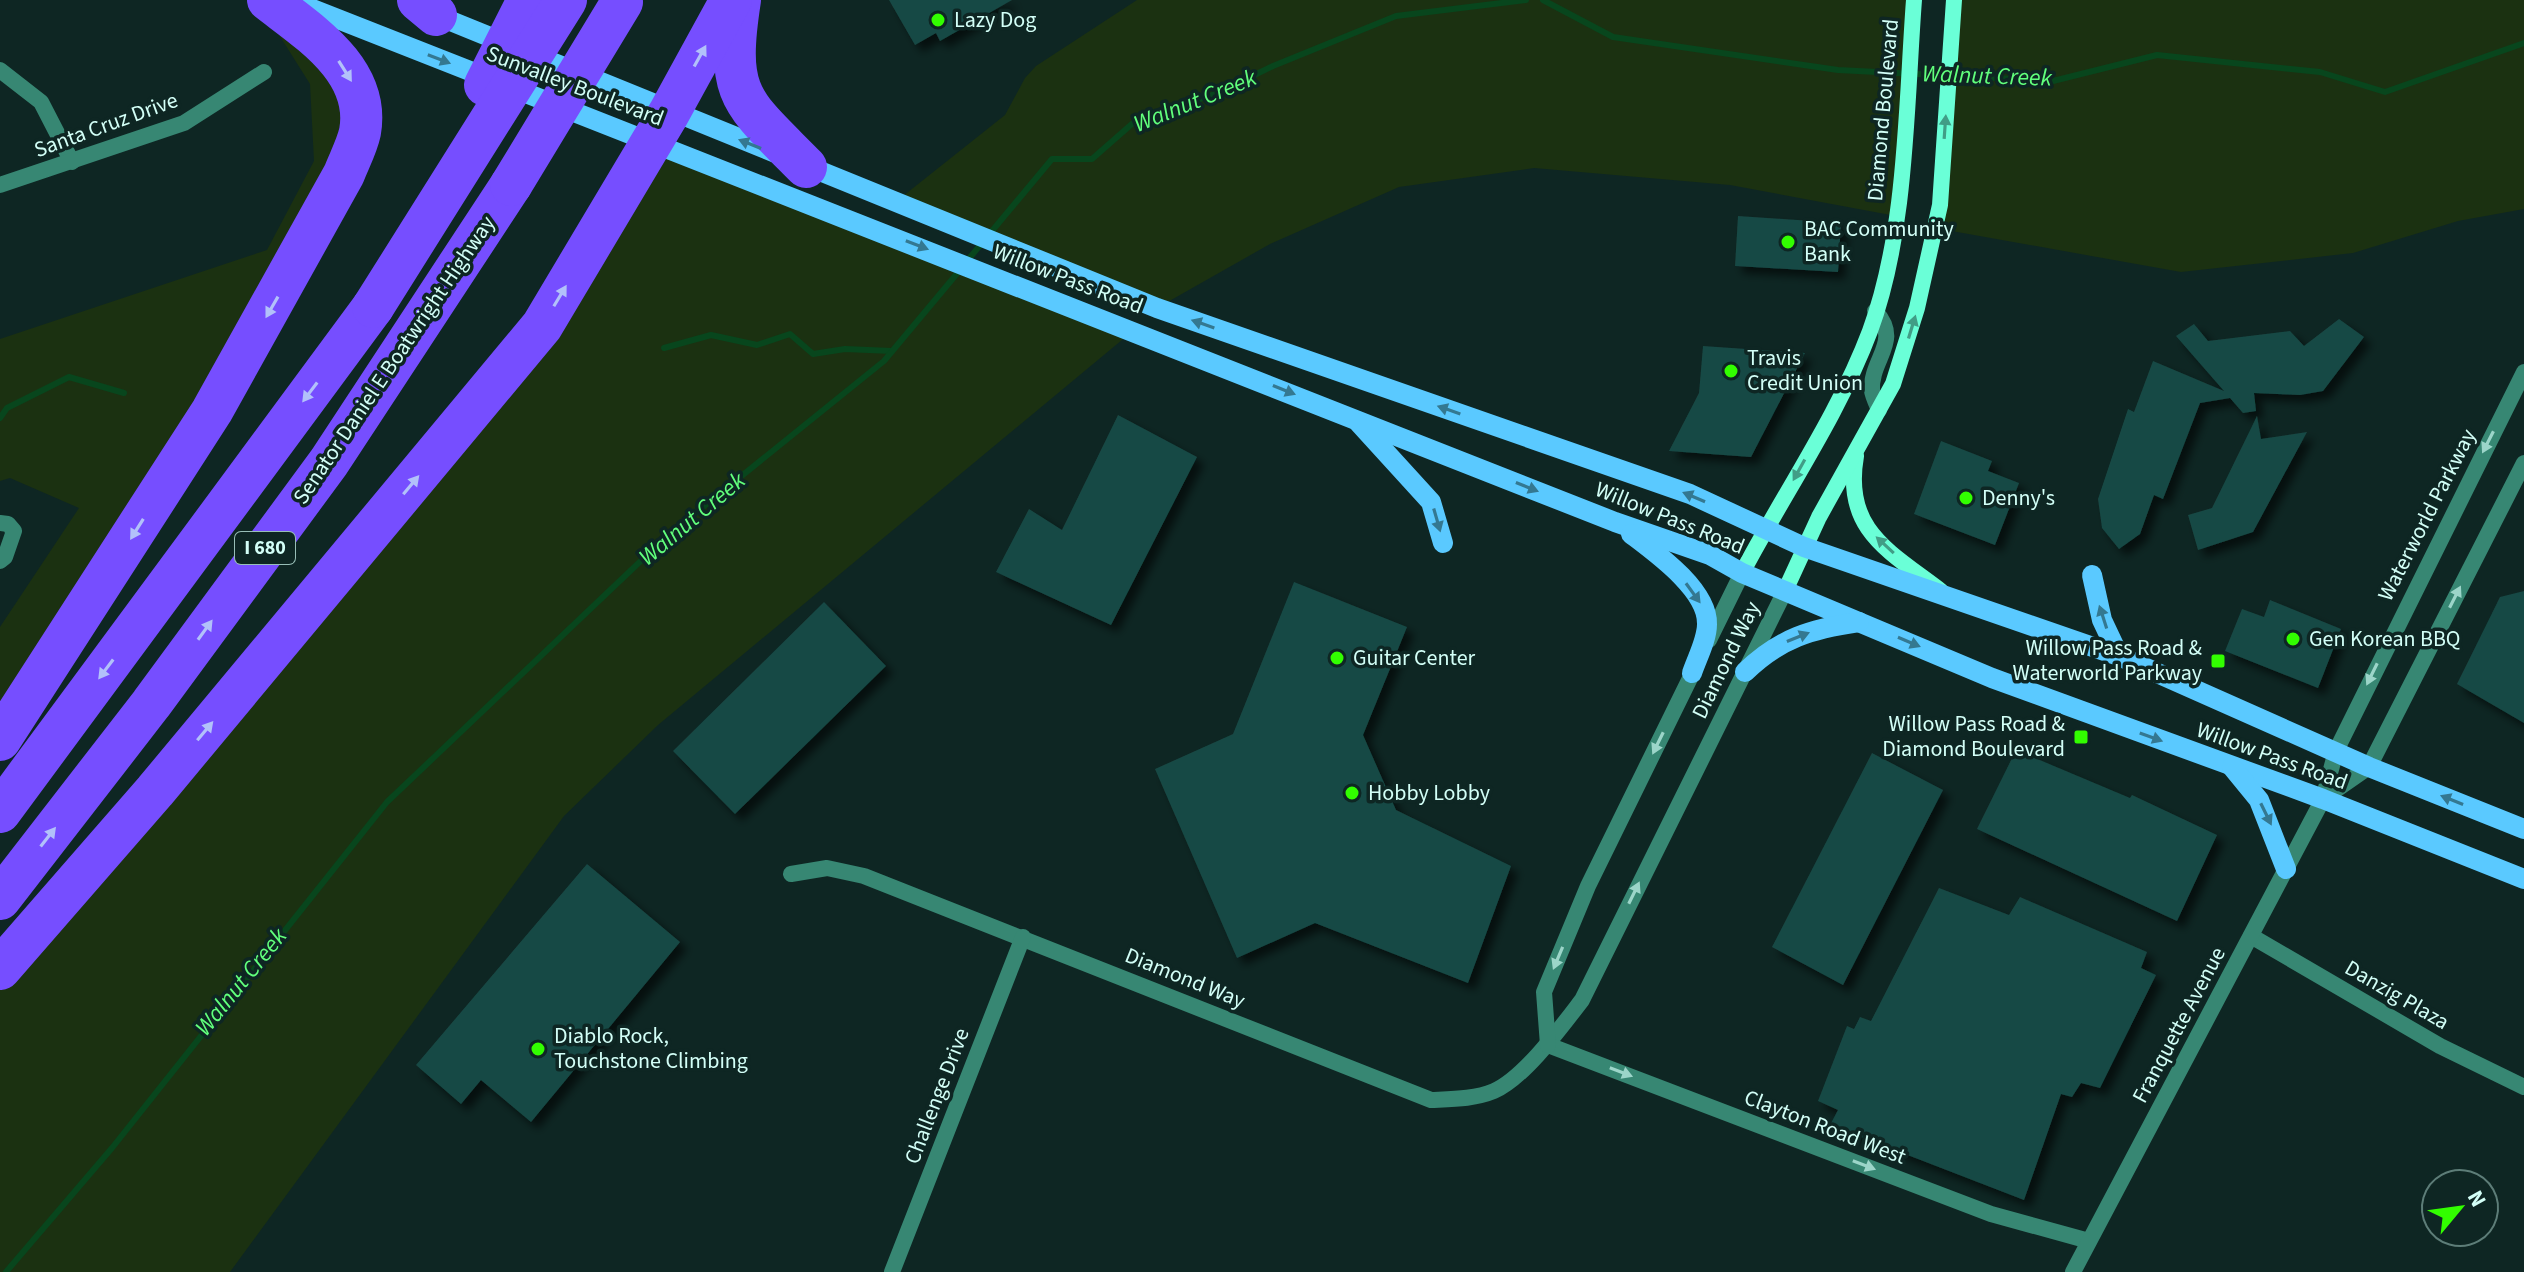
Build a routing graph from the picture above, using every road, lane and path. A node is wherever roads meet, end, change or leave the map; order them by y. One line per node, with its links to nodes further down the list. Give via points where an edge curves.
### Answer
1 (268, 0): 40 (highway, one-way to 40, via 332,51 351,78 360,107 360,132 344,174 212,411)
2 (288, 0): 13 (main road, Sunvalley Boulevard, one-way to 13)
3 (528, 0): 19 (highway, bridge)
4 (566, 0): 19 (highway, I 680, bridge)
5 (731, 0): 13 (highway, one-way to 5)
6 (740, 0): 15 (highway, via 734,77 746,106)
7 (1914, 0): 20 (main road, Diamond Boulevard, via 1900,200)
8 (1954, 0): 22 (main road, one-way to 8, via 1917,308 1940,205)
9 (623, 1): 50 (highway, Senator Daniel E Boatwright Highway / I 680, one-way to 9, bridge, via 329,462 511,185)
10 (418, 5): 13 (main road, Sunvalley Boulevard)
11 (0, 70): 14 (street, via 41,102)
12 (264, 72): 14 (street, Santa Cruz Drive, via 184,123)
13 (660, 127): 15 (main road, Sunvalley Boulevard, one-way to 13); 18 (main road, Sunvalley Boulevard); 53 (highway, one-way to 13, via 516,360 542,326)
14 (72, 162): 16 (street, Santa Cruz Drive)
15 (806, 167): 17 (main road, Sunvalley Boulevard)
16 (0, 185)
17 (873, 196): 28 (main road, Willow Pass Road, one-way to 17, via 1690,494 1157,308)
18 (844, 217): 23 (main road, Willow Pass Road, one-way to 23)
19 (373, 307): 45 (highway, I 680, one-way to 45)
20 (1875, 311): 22 (street, via 1888,333 1872,392); 28 (main road, Diamond Boulevard, one-way to 28, via 1845,386)
21 (2524, 372): 41 (street, Waterworld Parkway, one-way to 41)
22 (1879, 410): 24 (main road)
23 (1353, 417): 26 (main road, Willow Pass Road, one-way to 26); 29 (main road, one-way to 29, via 1431,502)
24 (1858, 448): 30 (main road); 35 (main road, one-way to 24, via 1865,527 1854,504)
25 (2524, 463): 43 (street, one-way to 25)
26 (1615, 522): 32 (main road, Willow Pass Road, via 1710,555); 39 (main road, one-way to 39, via 1670,564 1706,610 1707,626)
27 (0, 523): 31 (street, via 14,531)
28 (1765, 529): 30 (main road, Willow Pass Road); 32 (main road, Diamond Boulevard)
29 (1443, 543)
30 (1804, 547): 34 (main road); 35 (main road, Willow Pass Road)
31 (0, 561)
32 (1742, 573): 34 (main road, Willow Pass Road); 39 (street, Diamond Way)
33 (2092, 575): 37 (main road, one-way to 33, via 2102,620)
34 (1785, 591): 36 (main road, Willow Pass Road); 38 (street, Diamond Way)
35 (1945, 595): 37 (main road, Willow Pass Road)
36 (1861, 622): 38 (main road, one-way to 36, via 1767,651 1794,637); 42 (main road, Willow Pass Road, one-way to 42, via 1992,678)
37 (2119, 656): 41 (main road, Willow Pass Road)
38 (1745, 672): 54 (street, Diamond Way, one-way to 38, via 1582,1000)
39 (1692, 673): 54 (street, Diamond Way, one-way to 54, via 1588,886 1544,992)
40 (0, 740)
41 (2336, 751): 43 (main road, Willow Pass Road); 44 (street, Waterworld Parkway)
42 (2232, 767): 44 (main road, Willow Pass Road); 47 (main road, one-way to 47, via 2259,800)
43 (2369, 767): 44 (street); 46 (main road, Willow Pass Road, one-way to 43)
44 (2323, 799): 47 (street, Franquette Avenue); 49 (main road, Willow Pass Road)
45 (0, 812)
46 (2524, 829)
47 (2286, 869): 51 (street, Franquette Avenue)
48 (791, 874): 52 (street, Diamond Way, via 827,868 864,876)
49 (2524, 879)
50 (0, 899)
51 (2251, 936): 55 (street, Danzig Plaza, via 2440,1046); 56 (street, Franquette Avenue)
52 (1023, 937): 54 (street, Diamond Way, via 1431,1100 1496,1091); 57 (street, Challenge Drive)
53 (0, 969)
54 (1548, 1045): 56 (street, Clayton Road West, one-way to 56, via 1991,1214)
55 (2524, 1087)
56 (2089, 1241): 58 (street, Franquette Avenue)
57 (892, 1272)
58 (2073, 1272)

